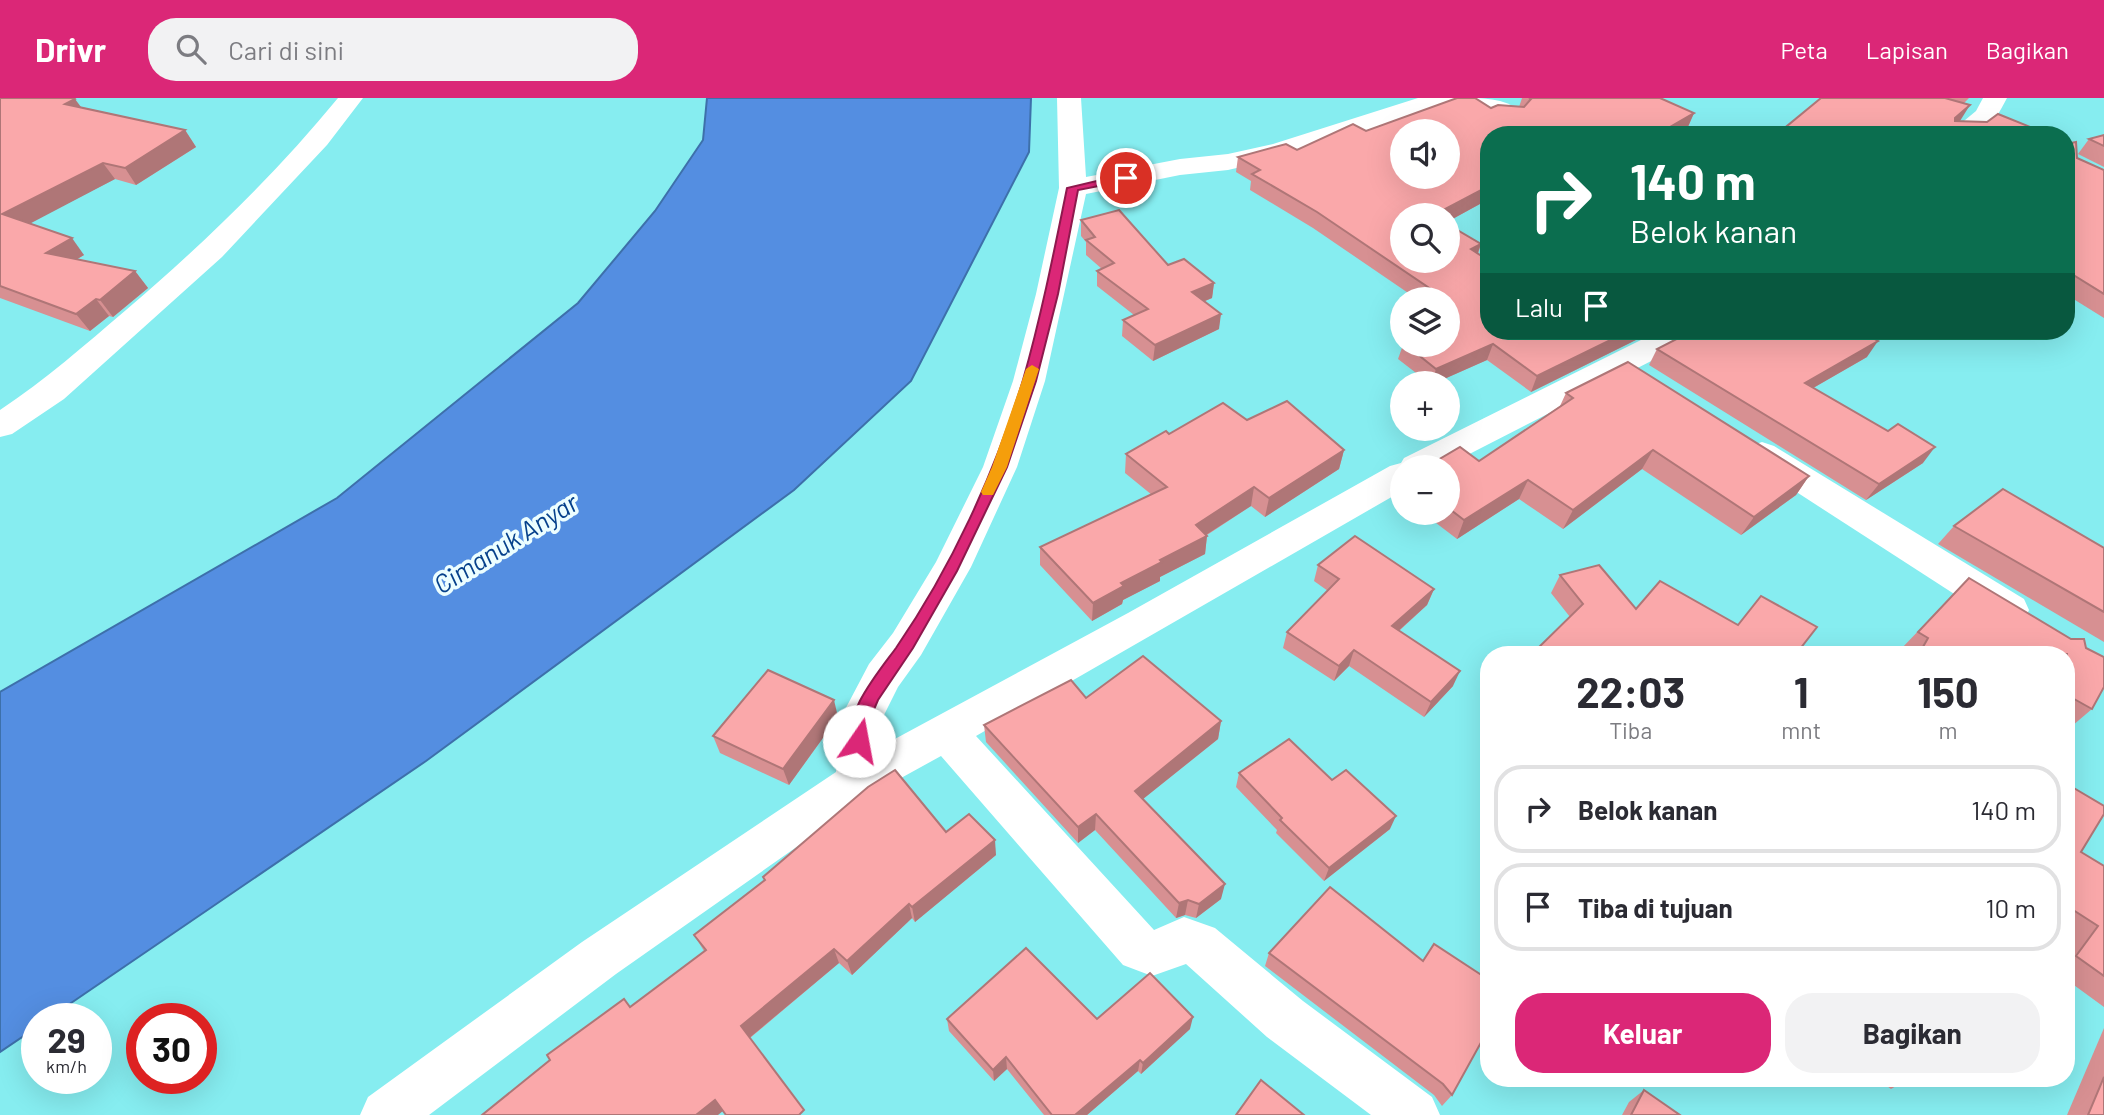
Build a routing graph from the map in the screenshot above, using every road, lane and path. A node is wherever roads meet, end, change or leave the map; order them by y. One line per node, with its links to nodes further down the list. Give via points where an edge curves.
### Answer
1 (351, 98): 13 (street, via 212,251 52,391)
2 (1069, 98): 9 (street)
3 (1443, 98): 9 (street, via 1280,150)
4 (1476, 98): 6 (street)
5 (1991, 106): 7 (street); 8 (street)
6 (1510, 115)
7 (1970, 126)
8 (2008, 126)
9 (1073, 188): 19 (street, via 1029,381 1000,467 952,567 871,696 860,721)
10 (1667, 340): 11 (street)
11 (1621, 365): 12 (street); 15 (street)
12 (1656, 387)
13 (0, 426)
14 (1739, 439): 17 (street)
15 (1438, 455)
16 (1390, 482): 18 (street)
17 (2033, 623)
18 (945, 731): 19 (street); 21 (street, via 1140,949 1161,954 1184,940 1198,944 1284,1019)
19 (857, 781): 20 (street, via 599,958)
20 (386, 1115)
21 (1414, 1115)

